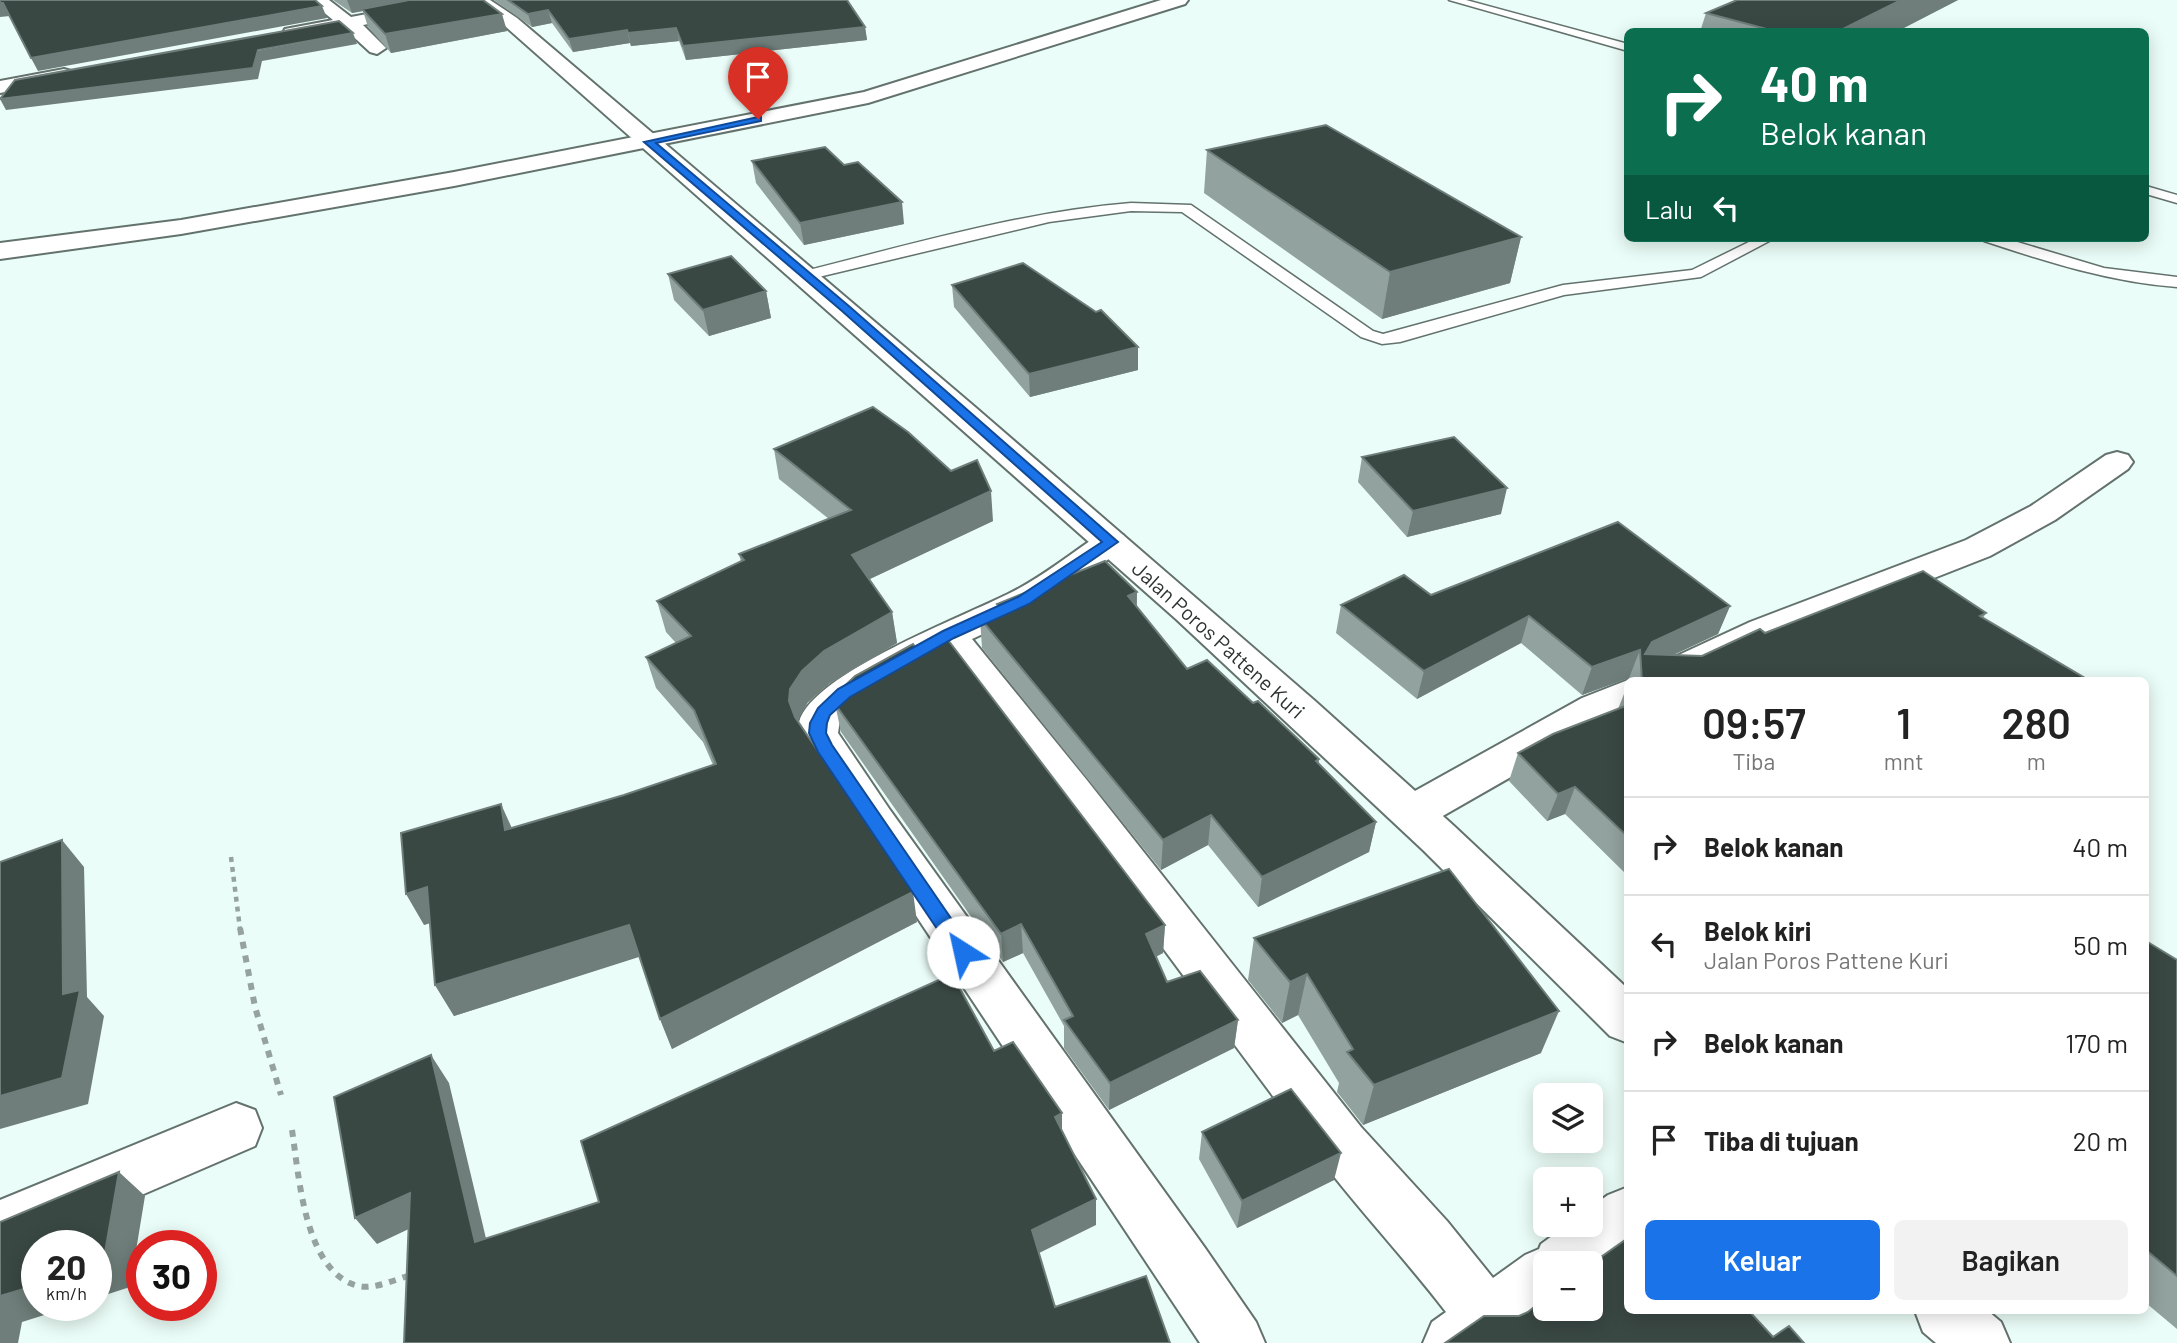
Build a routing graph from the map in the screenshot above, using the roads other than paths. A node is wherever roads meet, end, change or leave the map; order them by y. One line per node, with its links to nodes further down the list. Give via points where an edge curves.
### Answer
1 (318, 0): 6 (street)
2 (469, 0): 6 (street)
3 (478, 0): 12 (street, Jalan Poros Pattene Kuri, via 511,22)
4 (1179, 0): 12 (street, via 868,97)
5 (1454, 0): 8 (lane)
6 (348, 23): 7 (street); 9 (street)
7 (267, 38)
8 (1624, 47)
9 (377, 48)
10 (89, 71): 11 (street)
11 (0, 87)
12 (649, 142): 17 (street, via 181,227); 18 (street, Jalan Poros Pattene Kuri)
13 (2149, 191): 14 (lane)
14 (2177, 199)
15 (1760, 242): 18 (lane, via 1696,274 1563,290 1382,339 1367,334 1186,208 1081,212)
16 (2002, 242): 19 (lane, via 2101,273)
17 (0, 251)
18 (806, 275): 21 (street, Jalan Poros Pattene Kuri)
19 (2177, 282)
20 (2117, 462): 23 (street, via 2043,513 1978,548 1763,631)
21 (1111, 542): 22 (street, via 1024,601); 25 (street, Jalan Poros Pattene Kuri)
22 (948, 635): 33 (street, via 1342,1145 1427,1241); 34 (street, via 844,693 823,712 818,733 947,930)
23 (1665, 677)
24 (1624, 696): 25 (street)
25 (1412, 813): 26 (street, Jalan Poros Pattene Kuri)
26 (1624, 1017)
27 (236, 1128): 29 (street)
28 (1624, 1217): 30 (street)
29 (0, 1228)
30 (1578, 1251)
31 (1533, 1284): 33 (street)
32 (1947, 1314): 35 (street)
33 (1470, 1331)
34 (1236, 1343)
35 (1980, 1343)

